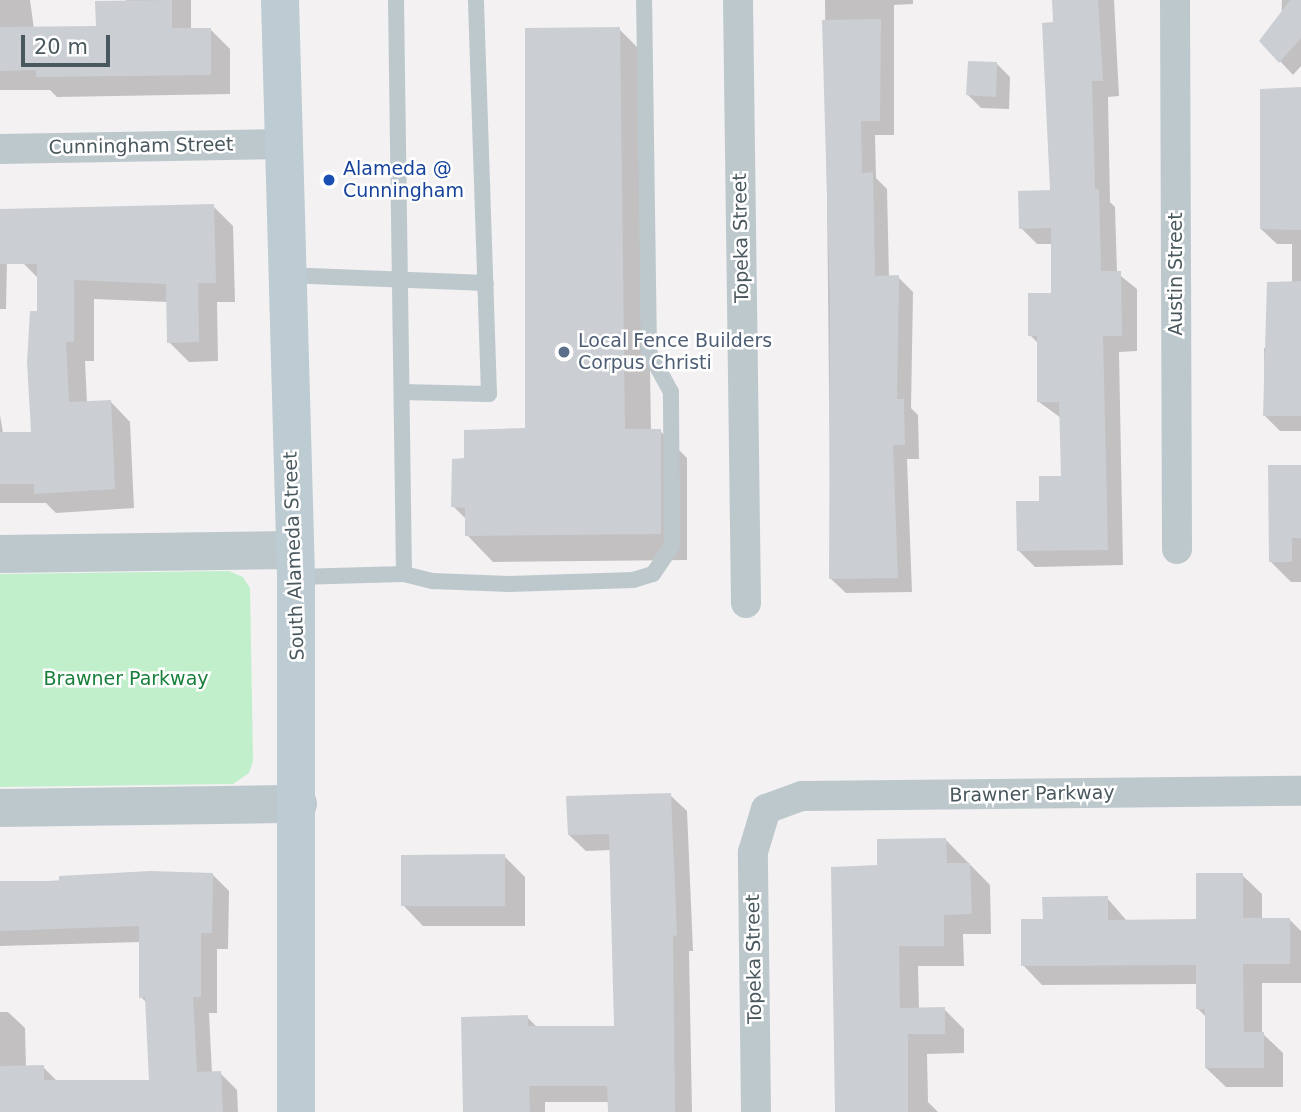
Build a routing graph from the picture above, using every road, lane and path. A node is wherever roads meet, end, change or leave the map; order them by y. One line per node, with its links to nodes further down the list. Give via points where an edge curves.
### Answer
1 (280, 0): 7 (main road, South Alameda Street)
2 (396, 0): 10 (lane)
3 (476, 0): 11 (lane)
4 (644, 0): 16 (lane, via 649,352 671,392 675,440 671,545 653,573 633,580 509,584 433,581)
5 (738, 0): 17 (street, Topeka Street)
6 (1175, 0): 13 (street, Austin Street)
7 (282, 144): 8 (street, Cunningham Street); 9 (main road, South Alameda Street)
8 (0, 149)
9 (285, 275): 10 (lane); 15 (main road, South Alameda Street)
10 (400, 278): 11 (lane); 12 (lane)
11 (486, 283): 12 (lane, via 489,394)
12 (402, 392): 16 (lane)
13 (1177, 549)
14 (0, 554): 15 (street)
15 (295, 563): 16 (lane); 19 (main road, South Alameda Street)
16 (404, 574)
17 (746, 603)
18 (1301, 791): 21 (street, Brawner Parkway, via 802,796)
19 (298, 804): 20 (street); 22 (main road, South Alameda Street)
20 (0, 808)
21 (766, 809): 23 (street, Topeka Street, via 753,852)
22 (296, 1112)
23 (756, 1112)

